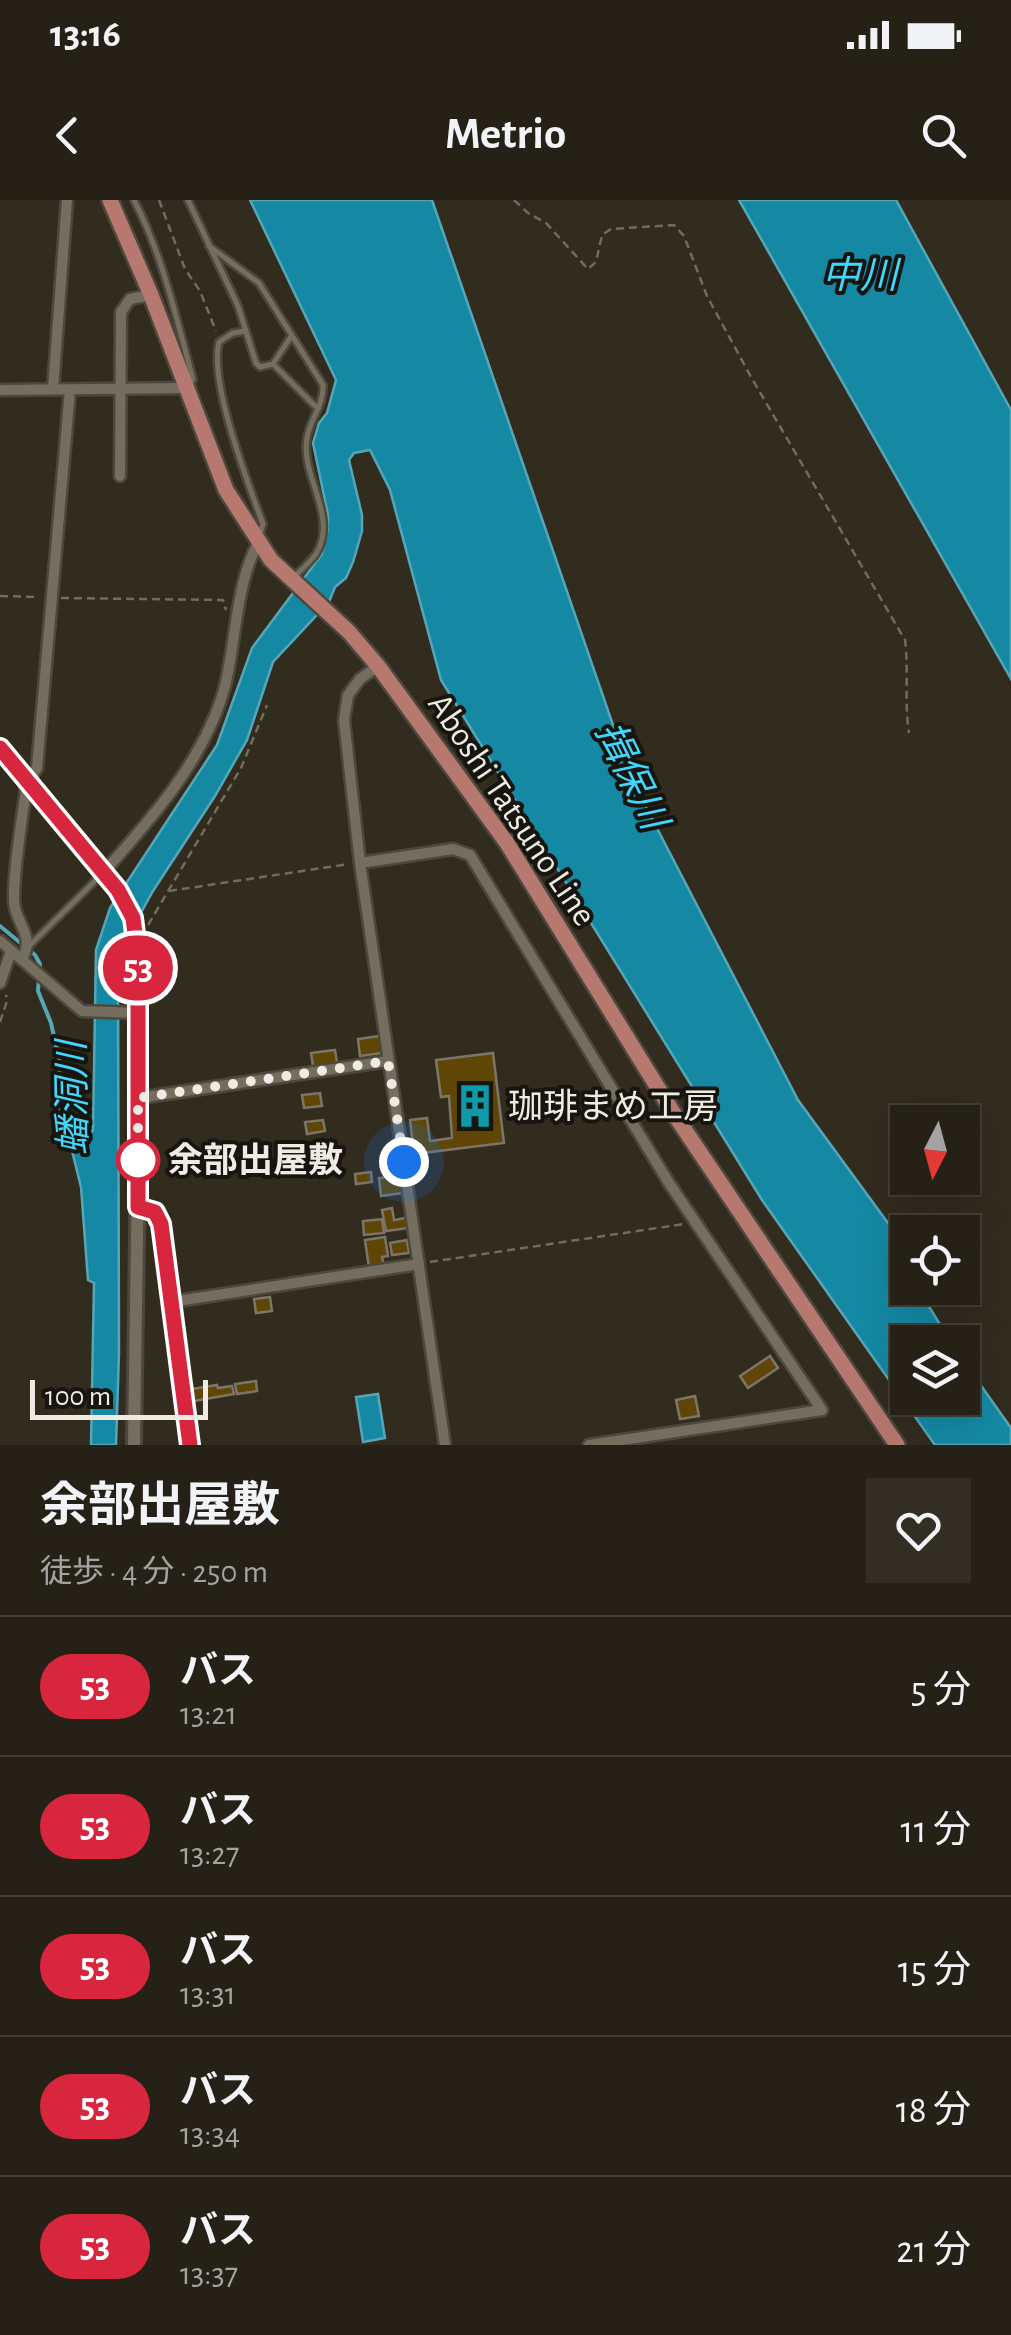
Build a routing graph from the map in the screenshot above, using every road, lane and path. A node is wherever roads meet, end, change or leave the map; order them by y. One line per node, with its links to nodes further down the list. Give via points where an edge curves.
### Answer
1 (66, 200): 14 (street)
2 (110, 200): 8 (main road, Aboshi Tatsuno Line)
3 (134, 200): 13 (lane, via 179,320 194,379)
4 (159, 200): 11 (path)
5 (188, 200): 7 (lane)
6 (514, 200): 27 (path, via 546,222 588,269 602,235 611,230 674,225 684,236 751,377 904,640)
7 (209, 246): 9 (lane); 10 (lane, via 259,282)
8 (151, 294): 13 (main road, Aboshi Tatsuno Line); 15 (street, via 130,300 121,312)
9 (246, 331): 11 (lane); 12 (lane, via 256,364)
10 (290, 338): 12 (lane); 18 (lane, via 322,385)
11 (220, 342): 20 (lane, via 231,435 263,524)
12 (274, 364): 18 (lane)
13 (188, 388): 15 (street); 20 (main road, Aboshi Tatsuno Line, via 226,490)
14 (52, 389): 16 (street); 17 (street)
15 (120, 389): 17 (street); 19 (street)
16 (0, 390)
17 (70, 390): 23 (street)
18 (318, 409): 21 (lane, via 306,456 322,512 320,540)
19 (120, 476)
20 (258, 543): 21 (main road, Aboshi Tatsuno Line); 24 (street)
21 (292, 580): 25 (main road, Aboshi Tatsuno Line)
22 (0, 596): 23 (path)
23 (52, 597): 24 (path, via 224,600); 29 (street, via 37,768)
24 (233, 645): 31 (street, via 218,707 196,752)
25 (378, 666): 30 (street, via 348,695 344,720); 51 (main road, Aboshi Tatsuno Line, via 507,844 674,1114)
26 (267, 705): 32 (path, via 240,768)
27 (909, 734)
28 (0, 748): 29 (street)
29 (27, 782): 31 (street); 35 (street, via 14,905)
30 (360, 863): 32 (path); 41 (street); 44 (street, via 453,849 470,855)
31 (103, 872): 34 (street, via 133,918); 35 (lane)
32 (167, 891): 34 (path)
33 (0, 941): 36 (street)
34 (138, 944): 39 (street)
35 (28, 948): 37 (street)
36 (12, 951): 37 (street); 38 (street)
37 (22, 959): 39 (street, via 82,1011)
38 (0, 984): 40 (path, via 7,1001)
39 (138, 1012): 42 (street)
40 (0, 1022)
41 (388, 1061): 42 (street); 45 (street)
42 (138, 1098): 43 (street)
43 (138, 1207): 46 (street, via 158,1217); 47 (street)
44 (696, 1222): 45 (path); 50 (street, via 822,1410)
45 (418, 1264): 46 (street); 49 (street)
46 (172, 1302): 48 (street)
47 (134, 1445)
48 (190, 1445)
49 (445, 1445)
50 (589, 1445)
51 (896, 1445)

